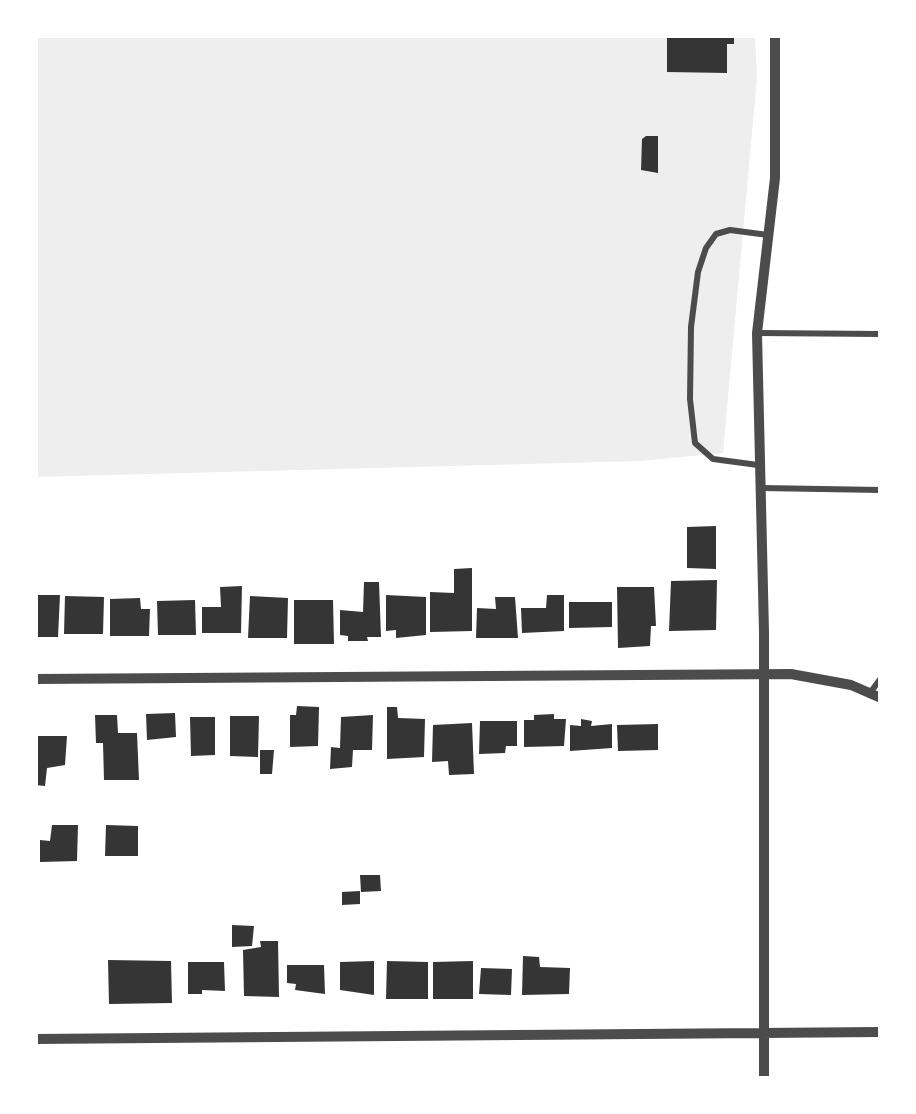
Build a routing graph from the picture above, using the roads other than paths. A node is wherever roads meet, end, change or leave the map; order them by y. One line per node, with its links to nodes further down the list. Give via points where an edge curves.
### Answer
1 (776, 35): 2 (street)
2 (768, 236): 3 (street); 5 (lane, via 716,234 698,272 691,326 694,443 714,459)
3 (758, 333): 4 (lane); 5 (street)
4 (881, 334)
5 (758, 465): 6 (street)
6 (761, 488): 7 (lane); 8 (street)
7 (881, 490)
8 (764, 674): 10 (street); 11 (street, via 815,676); 13 (street)
9 (881, 678): 11 (lane)
10 (35, 679)
11 (875, 695)
12 (881, 1032): 13 (street)
13 (763, 1033): 14 (street); 15 (street)
14 (35, 1039)
15 (764, 1079)

